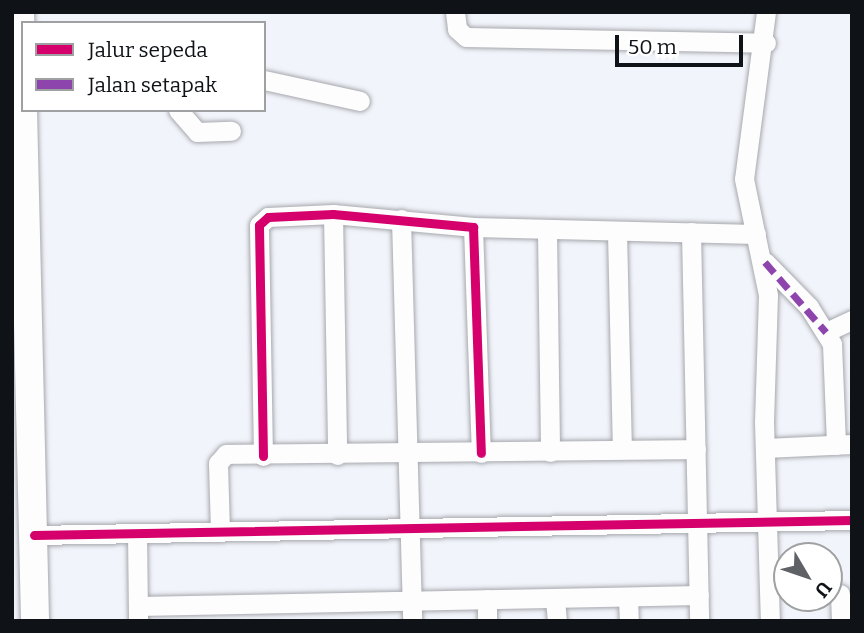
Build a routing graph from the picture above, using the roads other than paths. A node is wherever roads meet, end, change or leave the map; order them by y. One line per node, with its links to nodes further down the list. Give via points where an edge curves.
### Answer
1 (20, 12): 5 (street)
2 (455, 12): 4 (street, via 457,29 466,37)
3 (766, 12): 4 (street)
4 (766, 43): 17 (street, via 744,179)
5 (21, 44)
6 (266, 80): 7 (street)
7 (360, 101)
8 (23, 112): 30 (street)
9 (180, 112): 10 (street, via 197,132)
10 (231, 131)
11 (333, 214): 12 (street); 28 (street); 29 (street, via 268,217 259,225)
12 (401, 219): 13 (street); 26 (street)
13 (473, 228): 14 (street); 27 (street)
14 (547, 232): 15 (street); 25 (street)
15 (617, 232): 16 (street); 23 (street)
16 (691, 233): 17 (street); 24 (street)
17 (756, 234): 18 (street)
18 (765, 262): 20 (street); 22 (street)
19 (852, 320): 20 (street)
20 (826, 332): 21 (street, via 833,352)
21 (844, 444): 22 (street)
22 (765, 448): 32 (street)
23 (622, 449): 24 (street); 25 (street)
24 (696, 449): 33 (street)
25 (550, 452): 27 (street)
26 (408, 453): 27 (street); 28 (street); 34 (street)
27 (481, 453)
28 (337, 455): 29 (street)
29 (263, 456): 35 (street, via 221,457)
30 (22, 476): 37 (street)
31 (852, 520): 32 (street)
32 (768, 522): 33 (street); 38 (street)
33 (698, 524): 34 (street); 39 (street)
34 (411, 527): 35 (street); 43 (street)
35 (220, 531): 36 (street)
36 (137, 533): 37 (street); 46 (street)
37 (34, 535): 48 (street)
38 (773, 559)
39 (699, 595): 40 (street); 52 (street)
40 (628, 597): 42 (street); 51 (street)
41 (487, 599): 42 (street); 43 (street); 49 (street)
42 (555, 599): 50 (street)
43 (412, 611): 45 (street)
44 (270, 612): 45 (street); 47 (street)
45 (341, 612)
46 (138, 613): 47 (street)
47 (212, 613)
48 (35, 621)
49 (487, 621)
50 (557, 621)
51 (629, 621)
52 (699, 621)

